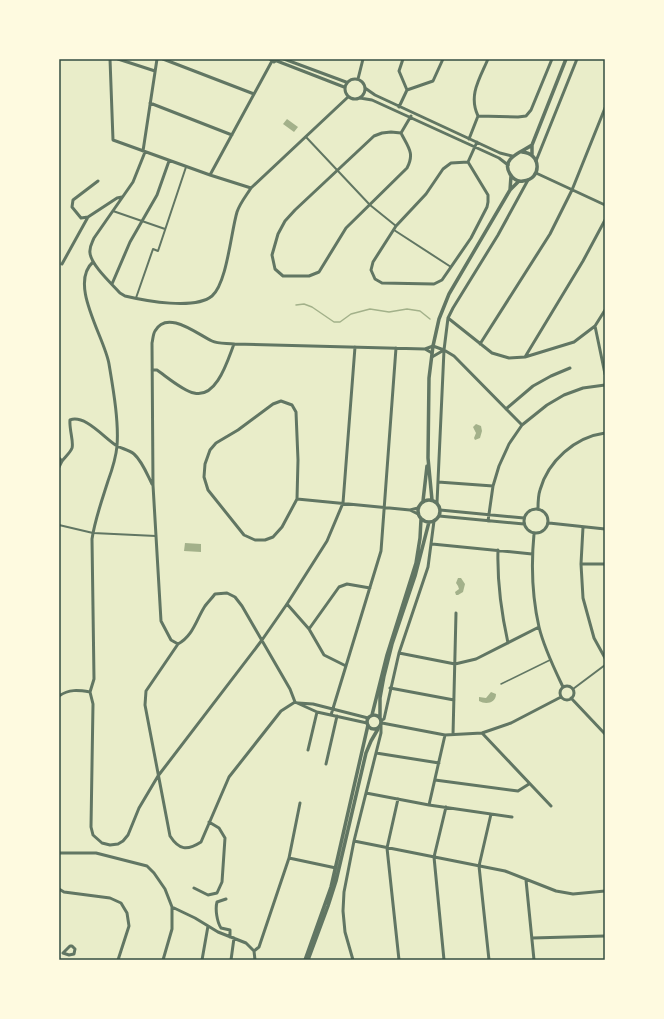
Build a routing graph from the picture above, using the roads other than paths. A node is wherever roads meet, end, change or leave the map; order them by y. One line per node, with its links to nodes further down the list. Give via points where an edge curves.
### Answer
1 (110, 59): 38 (street, via 113,140)
2 (118, 59): 15 (street)
3 (157, 59): 15 (street)
4 (163, 59): 21 (street)
5 (284, 59): 17 (street)
6 (363, 59): 16 (street)
7 (403, 59): 20 (street, via 399,71)
8 (443, 59): 20 (street, via 433,81)
9 (488, 59): 29 (street, via 474,92)
10 (552, 59): 29 (street, via 531,110 526,116)
11 (566, 59): 36 (street)
12 (577, 59): 43 (street)
13 (271, 60): 14 (street); 21 (street)
14 (278, 60): 18 (street)
15 (155, 71): 24 (street)
16 (358, 79): 17 (street); 19 (street, via 363,82)
17 (346, 82): 18 (street)
18 (344, 87): 22 (street)
19 (365, 88): 23 (street); 25 (street)
20 (407, 90): 25 (street)
21 (254, 94): 32 (street)
22 (348, 97): 23 (street); 33 (street)
23 (360, 98): 27 (street, via 372,100)
24 (150, 103): 32 (street); 38 (street)
25 (399, 106): 27 (street); 28 (street)
26 (605, 108): 56 (street)
27 (397, 111): 30 (street)
28 (413, 113): 30 (street); 34 (street)
29 (478, 116): 34 (street)
30 (411, 118): 31 (street); 37 (street)
31 (401, 133): 47 (street, via 391,132 374,136); 58 (street, via 411,152 411,160 407,168)
32 (232, 135): 49 (street)
33 (306, 137): 47 (street); 54 (street)
34 (468, 138): 35 (street)
35 (477, 142): 37 (street); 40 (street)
36 (532, 145): 39 (street); 41 (street)
37 (474, 147): 44 (street); 45 (street)
38 (144, 152): 42 (street); 57 (street, via 133,182)
39 (522, 152): 40 (street); 41 (street, via 528,152)
40 (512, 156): 45 (street)
41 (532, 156): 43 (street)
42 (169, 161): 46 (street); 63 (street, via 157,195)
43 (536, 161): 48 (street)
44 (468, 162): 64 (street, via 447,165 426,194); 69 (street, via 488,195 488,202 471,238)
45 (508, 165): 50 (street)
46 (186, 167): 49 (street); 65 (street)
47 (338, 170): 58 (street); 58 (street, via 285,221 272,255 275,269 283,276 309,276 319,272 346,228)
48 (536, 173): 51 (street); 56 (street)
49 (210, 175): 54 (street)
50 (511, 176): 53 (street); 55 (street)
51 (528, 180): 53 (street); 73 (street)
52 (98, 181): 61 (street, via 74,200 72,207 81,218)
53 (519, 181): 55 (street)
54 (251, 188): 71 (street, via 238,212 221,282 212,296 197,303 185,304)
55 (510, 190): 77 (street, via 449,294 439,315)
56 (572, 190): 59 (street); 76 (street, via 550,234)
57 (122, 197): 60 (street); 61 (street)
58 (370, 204): 64 (street)
59 (605, 205)
60 (113, 211): 63 (street); 67 (street, via 90,247)
61 (88, 217): 68 (street)
62 (605, 220): 83 (street)
63 (142, 221): 65 (street); 70 (street)
64 (396, 226): 66 (street)
65 (165, 229): 71 (street, via 158,251 153,249)
66 (393, 230): 69 (street); 69 (street, via 373,262 371,270 375,279 382,283 434,284 442,280)
67 (93, 262): 70 (street); 91 (street, via 88,266 84,288 93,322 109,362)
68 (62, 264)
69 (451, 267)
70 (112, 284): 71 (street, via 125,296)
71 (136, 298)
72 (605, 310): 74 (street)
73 (448, 318): 76 (street); 81 (street)
74 (595, 326): 83 (street, via 574,342); 86 (street)
75 (234, 344): 78 (street); 85 (street, via 221,376 215,385 204,392 190,392 157,370); 85 (street, via 214,342 170,321 161,324 155,331 152,343)
76 (480, 344): 83 (street, via 492,353 509,358)
77 (433, 346): 80 (street); 81 (street); 82 (street)
78 (356, 347): 79 (street); 101 (street)
79 (396, 348): 80 (street); 103 (street)
80 (425, 349): 82 (street)
81 (444, 350): 82 (street); 88 (street, via 454,356); 95 (street)
82 (432, 355): 92 (street, via 429,378)
83 (525, 357)
84 (570, 368): 88 (street, via 533,386)
85 (152, 370): 96 (street)
86 (605, 374)
87 (605, 385): 89 (street, via 583,388 564,395)
88 (506, 409): 89 (street)
89 (522, 425): 97 (street, via 509,444)
90 (605, 433): 105 (street, via 579,441 562,454 548,470 539,491)
91 (117, 446): 93 (street, via 97,430 74,418 69,424 72,448); 96 (street, via 135,455); 121 (street)
92 (428, 458): 99 (street); 100 (street)
93 (60, 460): 94 (street)
94 (59, 467)
95 (438, 482): 97 (street); 102 (street)
96 (153, 485): 123 (street)
97 (493, 486): 109 (street)
98 (297, 499): 98 (street, via 296,412 292,405 281,401 272,404 216,443 210,450 204,477 208,490 244,535 255,540 273,537 282,527); 101 (street)
99 (432, 500): 100 (street); 102 (street)
100 (423, 501): 104 (street)
101 (343, 503): 103 (street); 130 (street, via 327,541)
102 (437, 503): 107 (street)
103 (384, 507): 106 (street); 129 (street, via 381,551)
104 (418, 508): 106 (street); 108 (street)
105 (538, 509): 111 (street, via 530,510); 116 (street, via 546,514)
106 (410, 510): 108 (street)
107 (440, 510): 109 (street); 110 (street)
108 (418, 514): 112 (street)
109 (489, 514): 111 (street); 114 (street)
110 (438, 516): 113 (street); 114 (street)
111 (524, 518): 117 (street)
112 (421, 519): 115 (street); 156 (street, via 414,570 393,633)
113 (434, 521): 115 (street); 124 (street)
114 (488, 521): 117 (street)
115 (429, 522): 159 (street, via 384,676 380,698)
116 (549, 523): 119 (street); 122 (street, via 542,532)
117 (524, 524): 122 (street, via 529,532)
118 (59, 525): 121 (street)
119 (583, 527): 120 (street); 127 (street)
120 (605, 529)
121 (93, 533): 123 (street); 147 (street, via 94,679)
122 (534, 534): 126 (street)
123 (156, 536): 136 (street, via 161,621 171,640)
124 (432, 544): 125 (street); 137 (street, via 428,567)
125 (498, 550): 126 (street); 135 (street, via 497,572 501,610)
126 (532, 554): 132 (street, via 533,590)
127 (581, 564): 128 (street); 138 (street, via 583,598 594,638)
128 (605, 564)
129 (370, 588): 133 (street, via 347,584 339,587); 142 (street)
130 (287, 604): 133 (street); 134 (street)
131 (456, 613): 140 (street)
132 (539, 627): 135 (street); 139 (street)
133 (309, 629): 142 (street, via 324,655)
134 (262, 640): 136 (street, via 242,606 235,597 227,593 215,594 185,641); 152 (street); 170 (street)
135 (508, 643): 140 (street, via 476,659)
136 (178, 644): 170 (street, via 146,691 145,704)
137 (399, 653): 140 (street); 145 (street)
138 (605, 658)
139 (550, 660): 143 (lane); 144 (street)
140 (455, 664): 151 (street)
141 (605, 665): 146 (street)
142 (346, 666): 153 (street)
143 (501, 684)
144 (564, 687): 146 (street); 149 (street, via 560,693)
145 (390, 688): 151 (street); 159 (street, via 384,719)
146 (573, 689): 150 (street)
147 (90, 692): 148 (street, via 68,691); 170 (street, via 93,704 90,816 93,835 97,840 110,845 123,841)
148 (59, 696)
149 (561, 697): 150 (street, via 567,700); 162 (street, via 511,723)
150 (571, 698): 163 (street)
151 (454, 700): 165 (street)
152 (295, 702): 153 (street); 154 (street); 181 (street, via 281,711 229,777)
153 (332, 709): 155 (street); 158 (street)
154 (317, 712): 155 (street); 166 (street)
155 (331, 715): 157 (street)
156 (372, 715): 158 (street); 159 (street, via 377,715)
157 (337, 716): 160 (street); 169 (street)
158 (368, 718): 160 (street)
159 (381, 722): 161 (street); 164 (street); 167 (street)
160 (367, 724): 161 (street, via 373,730); 188 (street, via 364,748)
161 (378, 729): 207 (street, via 366,753 336,881)
162 (482, 733): 165 (street); 172 (street)
163 (605, 734)
164 (445, 735): 165 (street); 168 (street)
165 (453, 735)
166 (308, 750)
167 (376, 753): 168 (street); 173 (street)
168 (439, 763): 171 (street)
169 (326, 764)
170 (158, 776): 181 (street, via 170,836 175,844 184,848 193,847 201,842)
171 (435, 780): 172 (street, via 518,791); 176 (street)
172 (529, 784): 177 (street)
173 (366, 793): 174 (street); 182 (street)
174 (398, 799): 176 (street); 183 (street)
175 (300, 803): 186 (street)
176 (430, 805): 178 (street)
177 (551, 806)
178 (446, 807): 179 (street); 185 (street)
179 (491, 814): 180 (street); 187 (street)
180 (512, 817)
181 (209, 822): 190 (street, via 219,828 225,838 222,882 217,893 208,895)
182 (354, 841): 183 (street); 208 (street, via 343,911 345,932)
183 (387, 848): 185 (street); 209 (street)
184 (59, 853): 194 (street, via 96,853 147,866 165,889)
185 (434, 857): 187 (street); 210 (street)
186 (289, 858): 188 (street); 200 (street, via 259,947)
187 (479, 866): 189 (street); 211 (street)
188 (336, 868): 206 (street, via 323,913)
189 (526, 880): 192 (street, via 556,891 574,894); 199 (street)
190 (194, 888)
191 (59, 889): 201 (street, via 64,892 110,898 121,903 127,913 129,926)
192 (605, 891)
193 (226, 899): 197 (street, via 217,902 216,907 219,925 230,930)
194 (172, 907): 195 (street); 202 (street, via 172,929)
195 (208, 926): 197 (street); 203 (street)
196 (605, 936): 199 (street)
197 (230, 937): 198 (street)
198 (234, 938): 200 (street, via 246,943); 204 (street)
199 (532, 938): 212 (street)
200 (254, 951): 205 (street)
201 (118, 960)
202 (163, 960)
203 (202, 960)
204 (231, 960)
205 (255, 960)
206 (305, 960)
207 (308, 960)
208 (353, 960)
209 (399, 960)
210 (444, 960)
211 (489, 960)
212 (534, 960)

